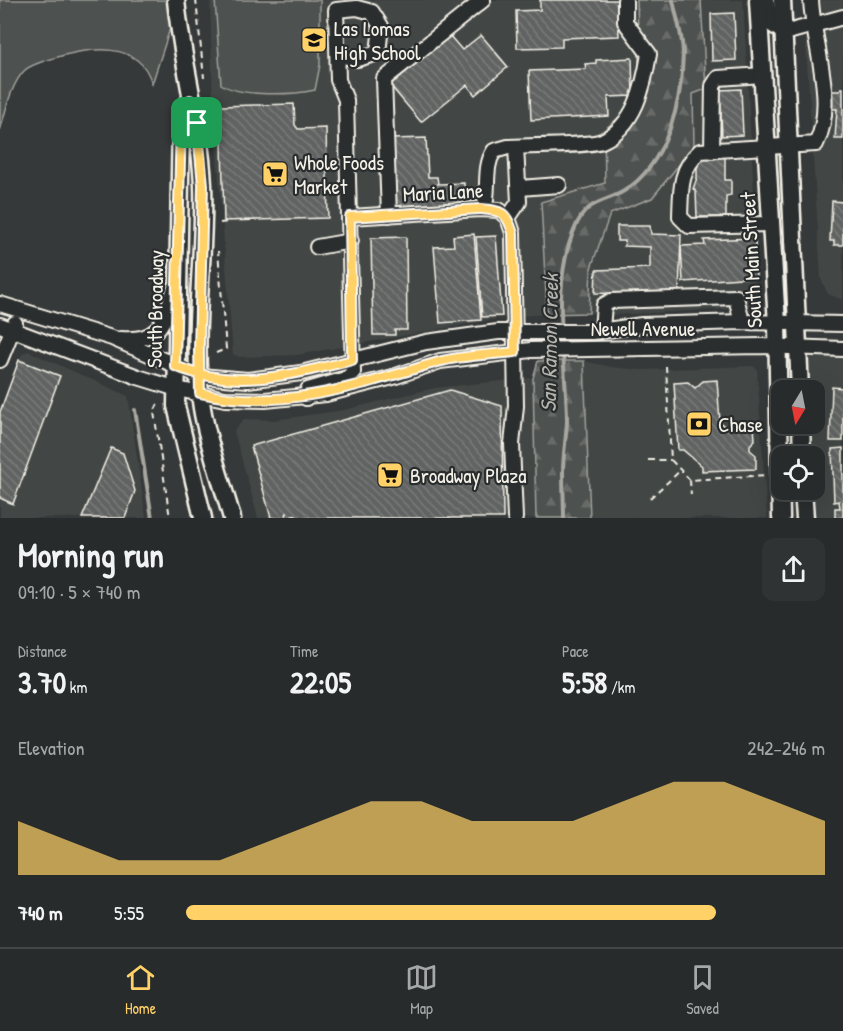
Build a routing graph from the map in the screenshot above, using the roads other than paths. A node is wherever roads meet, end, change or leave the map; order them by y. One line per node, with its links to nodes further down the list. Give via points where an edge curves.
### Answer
1 (176, 0): 14 (main road, South Broadway)
2 (483, 0): 22 (street, via 384,79)
3 (625, 0): 16 (street, via 625,22 649,54 637,105 620,128 601,142)
4 (758, 0): 13 (main road, South Main Street)
5 (766, 0): 11 (street, via 772,25)
6 (782, 0): 11 (main road, South Main Street)
7 (811, 0): 10 (street)
8 (334, 5): 12 (street); 12 (street, via 372,12 381,26 378,53 357,59)
9 (843, 17): 10 (street)
10 (812, 27): 11 (street); 15 (street, via 821,55 824,129 816,144)
11 (784, 33): 15 (main road, South Main Street)
12 (338, 55): 23 (street, via 338,80 346,100)
13 (763, 75): 17 (main road, South Main Street); 18 (street, via 718,78 713,86)
14 (190, 100): 28 (main road, South Broadway, via 181,120); 47 (main road, South Broadway, via 197,123 203,185)
15 (790, 146): 17 (street); 33 (main road, South Main Street)
16 (516, 147): 20 (street); 21 (street, via 494,151 487,162 489,189)
17 (768, 147): 18 (street); 25 (main road, South Main Street)
18 (712, 151): 25 (street, via 695,156 682,176 680,217 689,226)
19 (559, 185): 20 (street)
20 (520, 188): 24 (street, via 519,202)
21 (484, 209): 22 (street, Maria Lane); 24 (street, Maria Lane, via 499,210)
22 (389, 215): 23 (street, Maria Lane)
23 (350, 217): 26 (street)
24 (508, 218): 37 (street, Maria Lane, via 513,233)
25 (770, 224): 32 (main road, South Main Street)
26 (351, 241): 27 (street); 44 (street)
27 (317, 247)
28 (178, 280): 38 (street, via 158,330 140,339); 45 (main road, South Broadway)
29 (0, 304): 30 (street, Newell Avenue)
30 (20, 310): 35 (street); 38 (street, Newell Avenue)
31 (742, 322): 32 (street, Newell Avenue); 36 (street, Newell Avenue); 36 (street, via 736,297 610,301 604,305)
32 (777, 324): 33 (street, Newell Avenue); 40 (main road, South Main Street)
33 (799, 324): 34 (street, Newell Avenue); 39 (main road, South Main Street)
34 (843, 324)
35 (6, 327): 43 (street); 48 (street, Newell Avenue)
36 (597, 330): 37 (street, Newell Avenue)
37 (515, 332): 42 (street, Maria Lane); 44 (street, Newell Avenue, via 427,337)
38 (112, 338): 45 (street, Newell Avenue)
39 (799, 347): 40 (street, Newell Avenue); 41 (street, Newell Avenue); 46 (main road, South Main Street)
40 (778, 348): 42 (street, Newell Avenue); 54 (main road, South Main Street)
41 (843, 349)
42 (515, 352): 49 (street, Newell Avenue, via 440,361); 53 (street, Maria Lane)
43 (0, 360)
44 (352, 360): 47 (street, Newell Avenue, via 301,373); 49 (street, via 353,373 346,379 308,390)
45 (175, 366): 47 (street, Newell Avenue); 48 (main road, South Broadway)
46 (800, 380)
47 (200, 385): 48 (street, Newell Avenue); 49 (street, Newell Avenue, via 225,399); 52 (main road, South Broadway, via 202,409)
48 (177, 389): 51 (main road, South Broadway, via 178,415)
49 (306, 398)
50 (804, 500): 55 (main road)
51 (203, 518)
52 (232, 518)
53 (515, 518)
54 (781, 518)
55 (805, 518)

